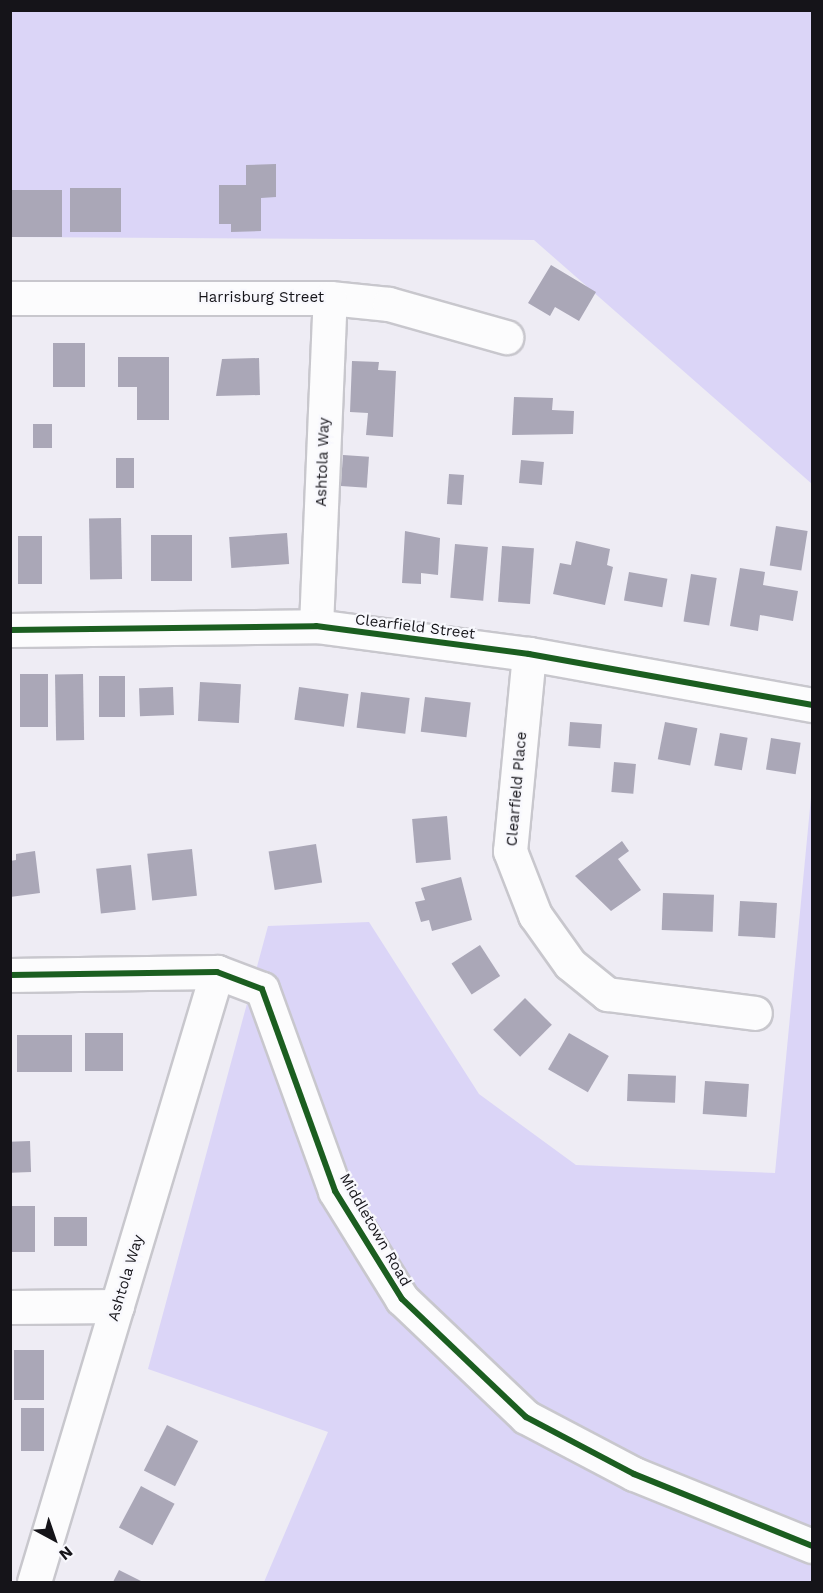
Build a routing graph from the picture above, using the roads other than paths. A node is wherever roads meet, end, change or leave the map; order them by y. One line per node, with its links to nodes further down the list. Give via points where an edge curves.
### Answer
1 (330, 297): 2 (street, Harrisburg Street); 3 (street, Harrisburg Street, via 389,304); 4 (street, Ashtola Way)
2 (10, 298)
3 (506, 336)
4 (316, 626): 5 (street, Clearfield Street); 6 (street, Clearfield Street)
5 (10, 630)
6 (530, 654): 7 (street, Clearfield Street); 10 (street, Clearfield Place, via 510,851 535,915 570,964 607,994)
7 (813, 705)
8 (217, 972): 9 (street, Middletown Road); 11 (street, Ashtola Way); 13 (street, Middletown Road, via 262,989 335,1191 410,1307 526,1417 634,1474)
9 (10, 975)
10 (755, 1013)
11 (117, 1306): 12 (street); 14 (street, Ashtola Way)
12 (10, 1307)
13 (813, 1546)
14 (34, 1582)

